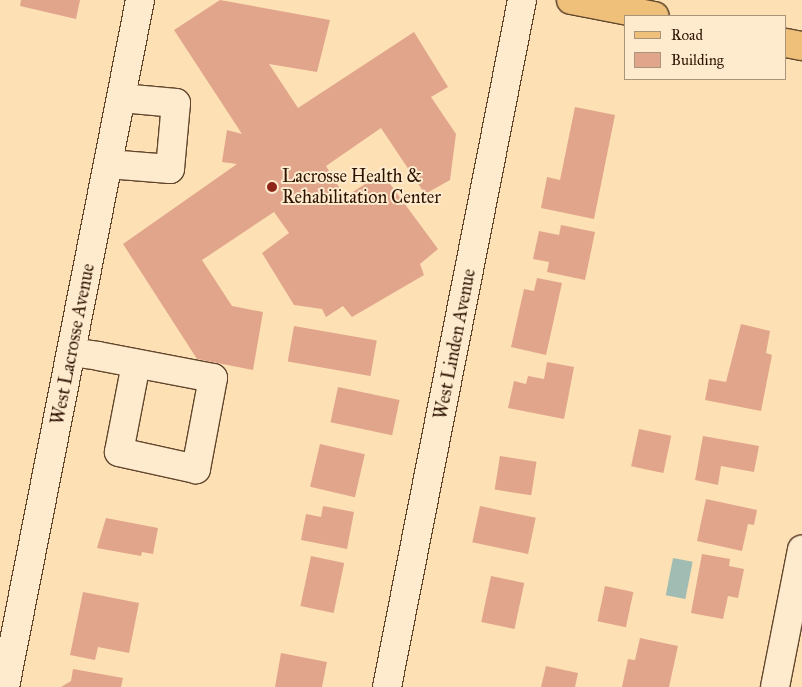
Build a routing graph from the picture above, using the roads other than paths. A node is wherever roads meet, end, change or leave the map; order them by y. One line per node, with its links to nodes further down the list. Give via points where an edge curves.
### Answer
1 (140, 0): 8 (street, West Lacrosse Avenue)
2 (522, 0): 15 (street, West Linden Avenue)
3 (571, 0): 4 (main road)
4 (605, 3): 5 (main road)
5 (650, 15)
6 (787, 43): 7 (main road)
7 (802, 46)
8 (121, 98): 9 (street, West Lacrosse Avenue); 9 (street, via 176,103 170,169)
9 (108, 164): 10 (street, West Lacrosse Avenue)
10 (71, 352): 11 (street); 14 (street, West Lacrosse Avenue)
11 (136, 364)
12 (802, 550): 13 (street)
13 (799, 587): 16 (street)
14 (5, 687)
15 (387, 687)
16 (775, 687)

